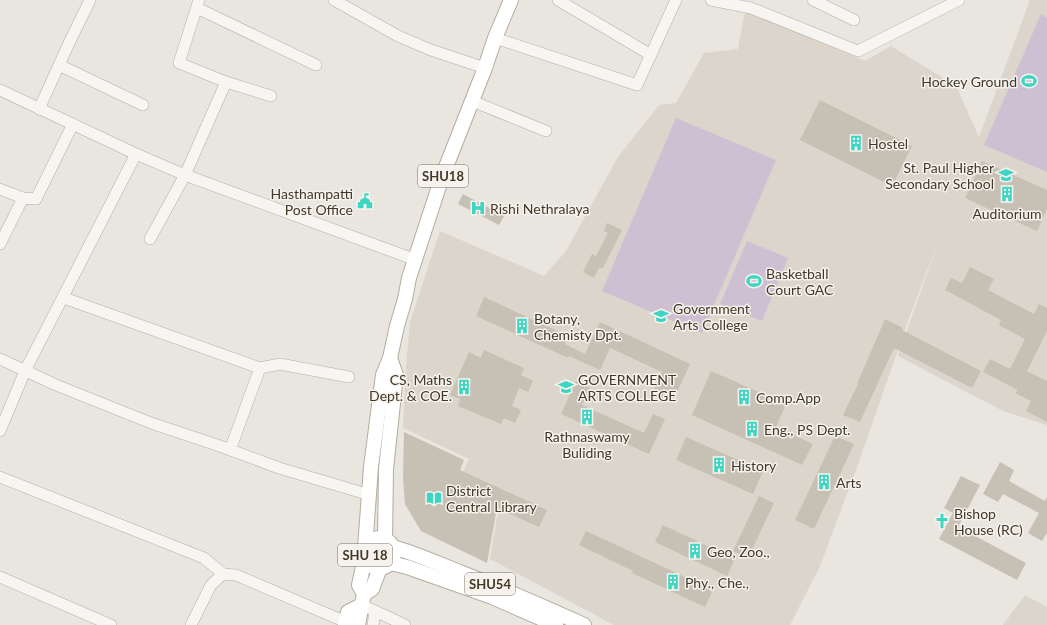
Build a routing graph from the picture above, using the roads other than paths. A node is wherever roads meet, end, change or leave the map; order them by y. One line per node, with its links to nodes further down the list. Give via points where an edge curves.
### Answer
1 (90, 0): 13 (street)
2 (511, 0): 11 (main road, SHU18)
3 (558, 0): 12 (street)
4 (676, 0): 12 (street)
5 (711, 0): 7 (street, via 751,8 858,51)
6 (813, 0): 10 (street)
7 (959, 0)
8 (337, 1): 15 (street, via 398,36 430,50)
9 (198, 4): 14 (street); 16 (street, via 179,63)
10 (854, 20)
11 (495, 38): 12 (street, via 638,85); 15 (main road, SHU18)
12 (651, 55)
13 (59, 65): 20 (street); 21 (street)
14 (316, 65)
15 (485, 68): 19 (main road, SHU18)
16 (226, 82): 18 (street); 25 (street)
17 (0, 90): 21 (street)
18 (272, 96)
19 (472, 102): 23 (street); 30 (main road, SHU18, via 442,177)
20 (143, 105)
21 (40, 108): 22 (street)
22 (73, 124): 24 (street); 27 (street, via 36,199)
23 (546, 131)
24 (136, 154): 25 (street); 31 (street)
25 (185, 175): 28 (street); 30 (street)
26 (0, 189): 27 (street)
27 (23, 198): 29 (street)
28 (150, 239)
29 (0, 244)
30 (416, 260): 32 (main road, SHU18, via 409,278)
31 (64, 298): 34 (street); 35 (street)
32 (390, 358): 40 (main road, via 383,375 371,467); 41 (main road, SHU18, via 396,375 386,468)
33 (0, 359): 35 (street)
34 (260, 368): 36 (street, via 280,364); 38 (street)
35 (25, 371): 37 (street); 38 (street, via 150,423)
36 (349, 377)
37 (0, 429)
38 (230, 450): 40 (street, via 279,468)
39 (0, 477): 44 (street, via 204,558)
40 (370, 495): 42 (main road)
41 (389, 544): 42 (main road, SHU 18, via 376,539 368,544); 43 (main road, SHU 18, via 394,557); 47 (main road, SHU54, via 487,583)
42 (365, 553): 43 (main road, SHU 18, via 371,566); 46 (main road, via 359,585)
43 (385, 566): 46 (main road); 47 (main road, SHU54, via 407,567)
44 (223, 574): 46 (street, via 236,575); 49 (street, via 211,585)
45 (0, 578): 48 (street)
46 (359, 614): 50 (street); 51 (street)
47 (543, 617): 52 (main road, SHU54); 53 (main road, SHU54)
48 (111, 625)
49 (191, 625)
50 (373, 625)
51 (405, 625)
52 (556, 625)
53 (584, 625)

